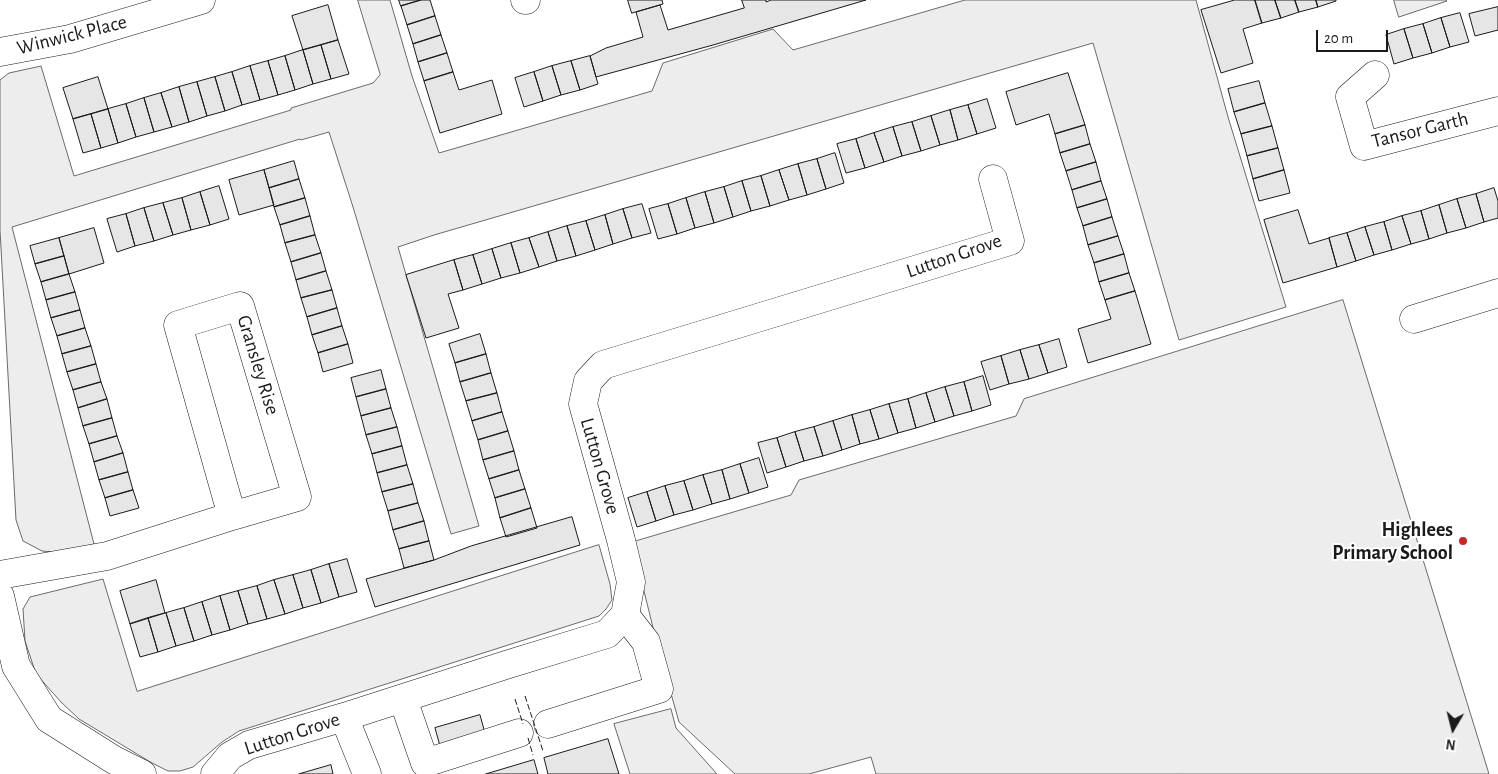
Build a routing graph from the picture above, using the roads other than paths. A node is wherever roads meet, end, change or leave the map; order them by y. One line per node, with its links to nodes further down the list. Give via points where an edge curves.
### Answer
1 (201, 0): 2 (street, Winwick Place, via 70,39)
2 (0, 52)
3 (1375, 75): 4 (street, Tansor Garth, via 1350,98 1364,146)
4 (1498, 111)
5 (993, 179): 11 (street, Lutton Grove, via 1010,241 603,365 588,381 583,404 631,582)
6 (1498, 294): 7 (street)
7 (1414, 319)
8 (232, 516): 8 (street, Gransley Rise, via 178,325 240,306 297,497); 9 (street, Gransley Rise, via 107,556)
9 (0, 574)
10 (0, 596): 16 (street, via 16,666 49,719)
11 (625, 615): 12 (street, Lutton Grove, via 607,634); 14 (street, via 646,642 659,689)
12 (403, 699): 13 (street, Lutton Grove); 15 (street, via 425,762)
13 (344, 717): 17 (street, Lutton Grove, via 249,745 230,756); 18 (street)
14 (548, 724)
15 (519, 733)
16 (142, 774)
17 (215, 774)
18 (367, 774)

